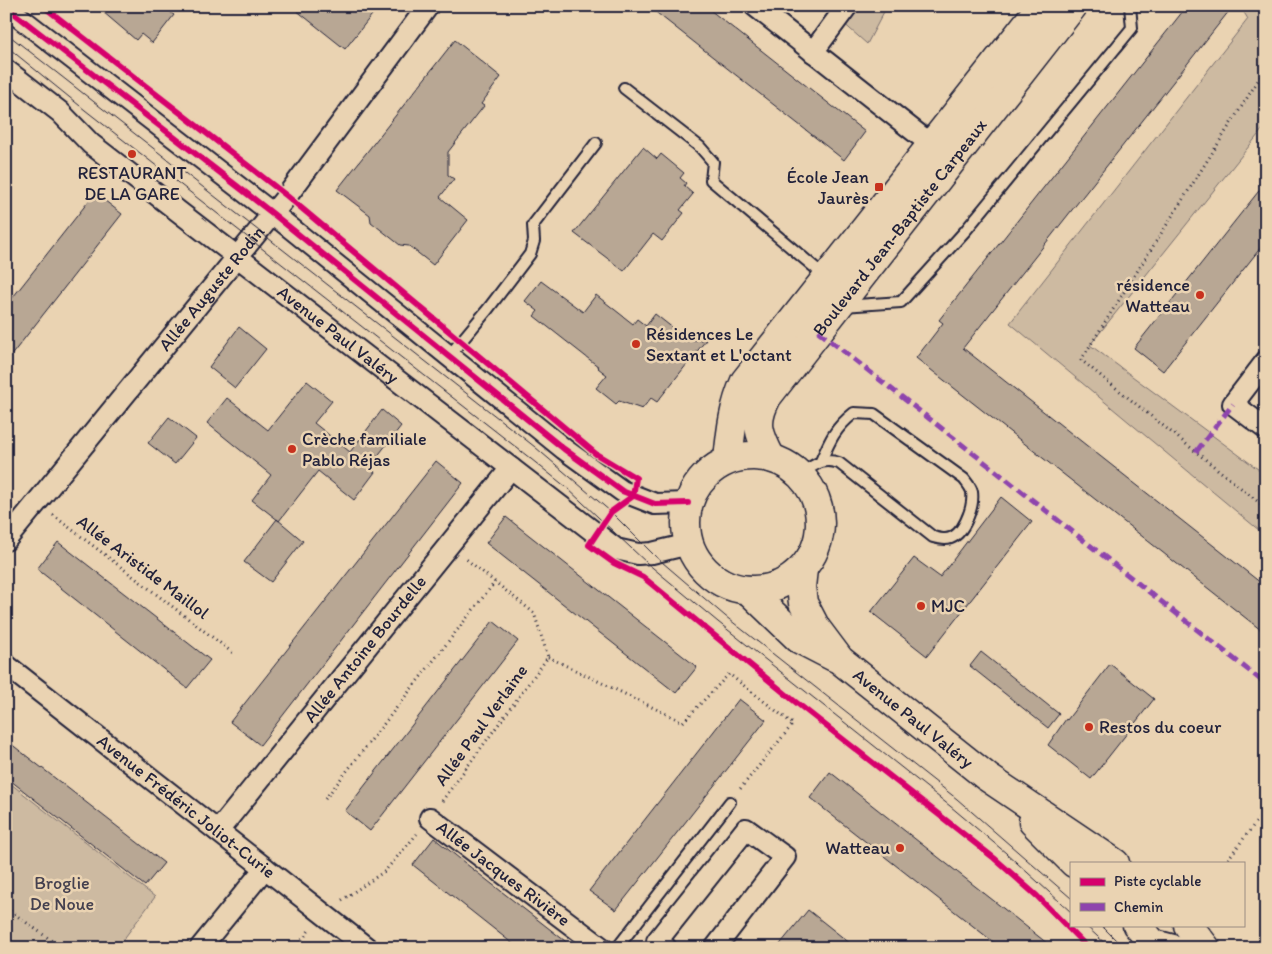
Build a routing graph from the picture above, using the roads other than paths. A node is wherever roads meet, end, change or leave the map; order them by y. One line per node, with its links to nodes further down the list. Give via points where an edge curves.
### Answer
1 (428, 6): 13 (street, Allée Auguste Rodin)
2 (755, 6): 8 (street)
3 (847, 6): 8 (street)
4 (1041, 6): 12 (main road, Boulevard Jean-Baptiste Carpeaux)
5 (1073, 6): 12 (main road, Boulevard Jean-Baptiste Carpeaux)
6 (1130, 6): 16 (lane, via 1132,28 966,230 901,302)
7 (6, 7): 13 (street)
8 (813, 52): 12 (street)
9 (6, 70): 14 (street, Avenue Paul Valéry, via 60,112 90,144)
10 (624, 88): 15 (lane, via 700,147 713,162 711,180)
11 (596, 143): 17 (lane, via 533,226 530,254)
12 (942, 153): 15 (main road, Boulevard Jean-Baptiste Carpeaux); 16 (main road, Boulevard Jean-Baptiste Carpeaux)
13 (272, 213): 14 (street, Allée Auguste Rodin); 17 (street)
14 (238, 257): 22 (street, Avenue Paul Valéry); 25 (street, Allée Auguste Rodin)
15 (827, 278): 21 (main road, Boulevard Jean-Baptiste Carpeaux, via 745,381 734,412)
16 (837, 307): 20 (main road, Boulevard Jean-Baptiste Carpeaux, via 762,407 759,428)
17 (450, 356): 24 (street, via 622,492 655,504)
18 (1266, 360): 19 (street, via 1234,404)
19 (1266, 429)
20 (770, 458): 21 (main road, via 756,455); 23 (main road)
21 (728, 460): 24 (main road, via 703,477)
22 (511, 468): 26 (street, Avenue Paul Valéry, via 616,549 638,554); 34 (street, Allée Antoine Bourdelle)
23 (810, 468): 23 (lane, via 830,460 839,463 933,537 946,540 956,535 965,524 971,508 972,490 964,478 874,414 854,413 845,420); 27 (main road, via 820,511 821,532 815,552)
24 (688, 503): 26 (main road, via 685,523)
25 (6, 540)
26 (688, 544): 28 (main road, via 711,576 729,586)
27 (803, 569): 28 (main road, via 786,582); 29 (main road, Avenue Paul Valéry, via 803,603 816,628)
28 (748, 590): 29 (main road, Avenue Paul Valéry, via 799,639)
29 (840, 660): 31 (main road, Avenue Paul Valéry)
30 (6, 665): 34 (street, Avenue Frédéric Joliot-Curie)
31 (988, 777): 35 (main road, Avenue Paul Valéry); 36 (main road, Avenue Paul Valéry)
32 (730, 802): 43 (lane)
33 (430, 818): 42 (street, Allée Jacques Rivière)
34 (218, 831): 37 (street, Avenue Frédéric Joliot-Curie)
35 (1073, 862)
36 (1114, 862)
37 (265, 868): 40 (street); 41 (street, Avenue Frédéric Joliot-Curie)
38 (1189, 926): 47 (main road)
39 (1150, 937): 46 (street)
40 (200, 948)
41 (367, 948)
42 (602, 948)
43 (617, 948)
44 (666, 948): 45 (street, via 657,941 746,829 785,857)
45 (715, 948)
46 (1185, 948)
47 (1206, 948)

